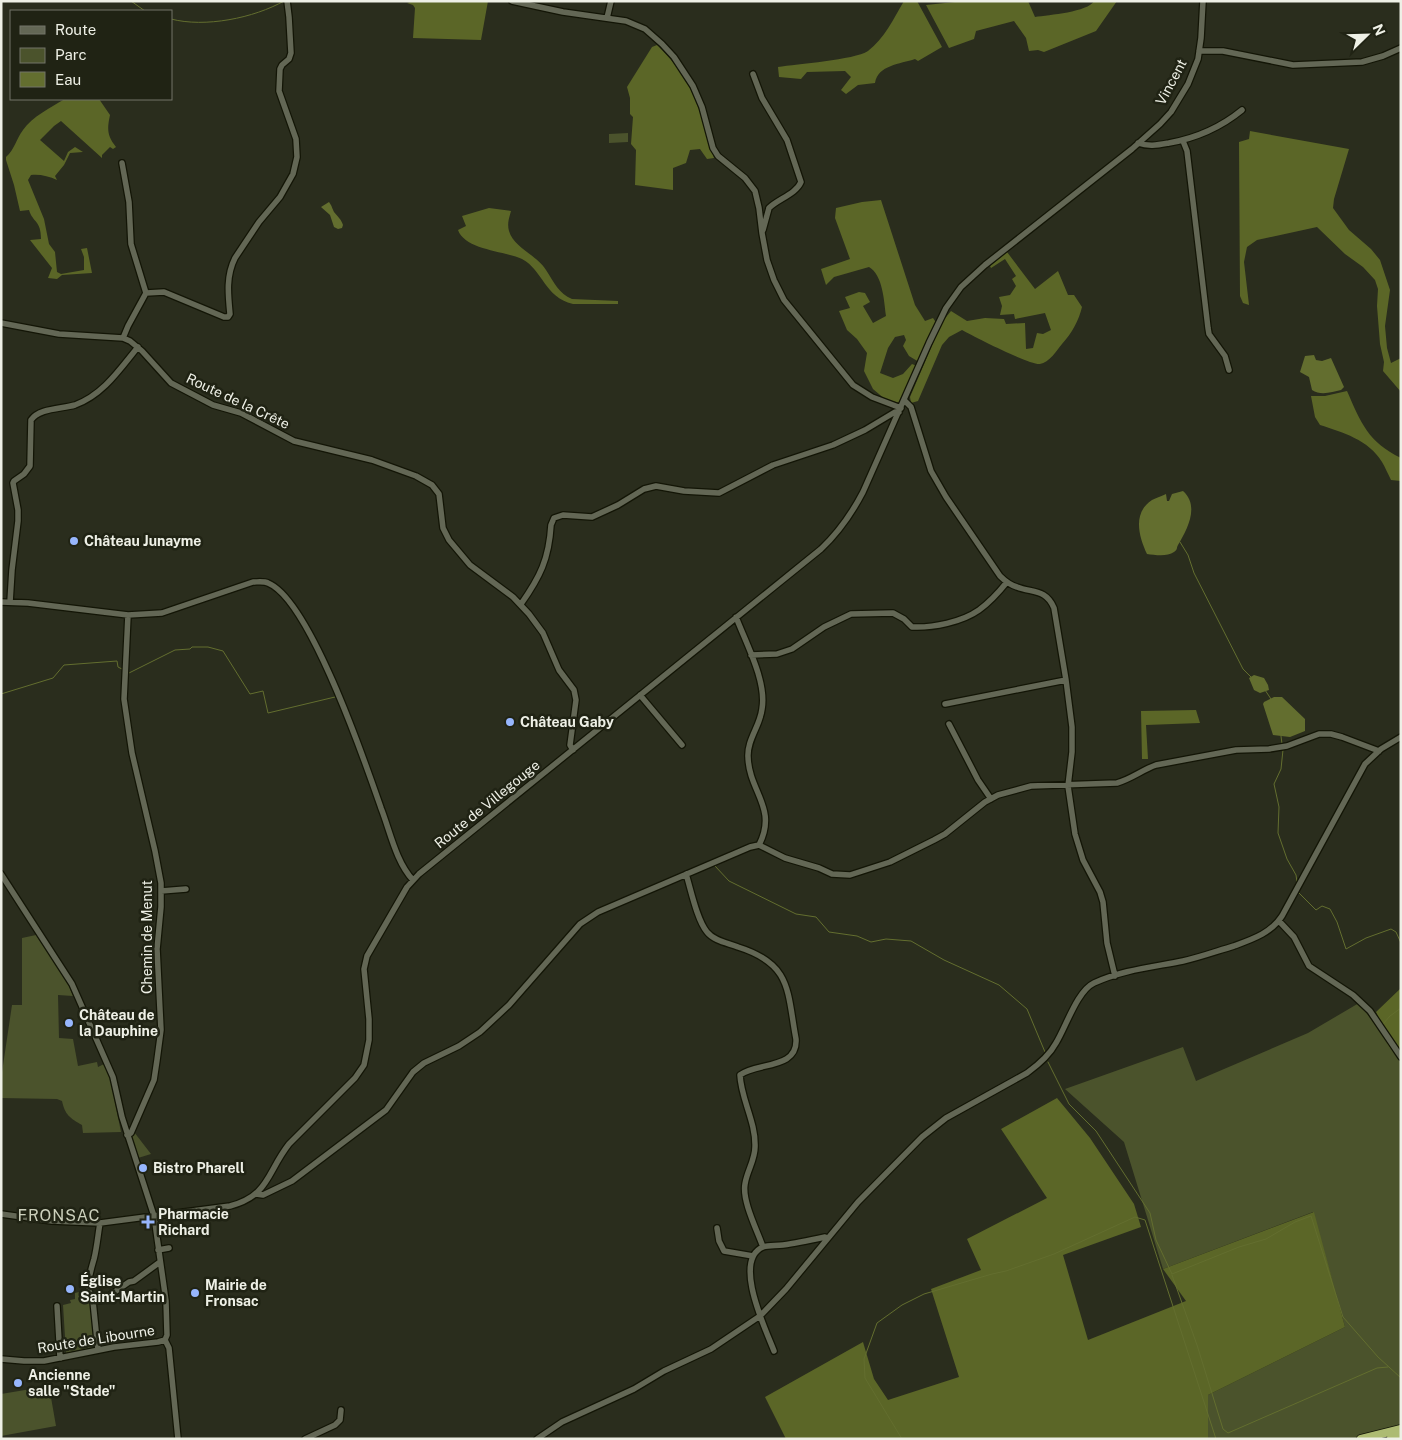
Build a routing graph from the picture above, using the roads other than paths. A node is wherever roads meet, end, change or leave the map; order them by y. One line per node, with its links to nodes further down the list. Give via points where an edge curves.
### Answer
1 (287, 1): 16 (street, via 291,53 280,69 279,84 296,139 297,157 280,197 259,222 230,267 230,314 224,317 164,292)
2 (512, 1): 5 (street)
3 (611, 1): 5 (street)
4 (1203, 1): 7 (street, Vincent)
5 (607, 18): 13 (street, via 626,21 645,30 674,58 697,96 713,148 722,162 751,185)
6 (1401, 48): 7 (street, Vincent, via 1362,62 1292,64 1223,51)
7 (1199, 51): 11 (street, Vincent, via 1188,84 1176,105)
8 (753, 74): 14 (street, via 763,99 787,140 801,182)
9 (1242, 110): 10 (street, via 1217,128)
10 (1182, 141): 11 (street, via 1150,146); 20 (street, via 1187,151 1209,334 1222,351)
11 (1138, 143): 21 (street, Vincent, via 984,265 961,287 946,308)
12 (122, 163): 16 (street, via 129,202 131,244)
13 (759, 208): 14 (street); 15 (street)
14 (769, 208): 15 (street)
15 (762, 233): 22 (street, via 774,280 794,313 853,385)
16 (146, 293): 18 (street)
17 (1, 323): 18 (street, Route de la Crête, via 60,334)
18 (123, 338): 19 (street, Route de la Crête)
19 (138, 347): 25 (street, via 92,397 36,414 31,420 30,466 13,484 18,521); 26 (street, Route de la Crête, via 171,383 186,392 240,413 294,441 362,457 416,476 432,486 439,494 443,528 449,540 470,566)
20 (1229, 370)
21 (904, 400): 22 (street, Route de Villegouge); 23 (street, via 911,407 931,471)
22 (900, 410): 26 (street, via 833,445 773,465 719,493 656,486 639,491 592,517 570,514 554,518 545,564); 28 (street, Route de Villegouge, via 863,492 844,524 821,550)
23 (1007, 582): 29 (street, via 978,611 960,619 925,628 912,627 893,613 851,614 824,627 792,649 777,654); 30 (street, via 1043,594 1052,602)
24 (1, 602): 25 (street)
25 (10, 602): 27 (street)
26 (521, 604): 36 (street, Route de la Crête, via 543,633 559,670 574,690 576,700 570,745)
27 (128, 615): 43 (street, via 162,613 253,582 267,582 276,588 301,618 323,657 400,859); 45 (street, Chemin de Menut, via 124,699)
28 (736, 617): 29 (street); 31 (street, Route de Villegouge)
29 (751, 655): 40 (street, via 763,702 748,756 752,778 766,814 765,832)
30 (1066, 680): 32 (street); 38 (street, via 1072,741)
31 (640, 695): 35 (street); 36 (street, Route de Villegouge)
32 (945, 704)
33 (949, 724): 39 (street)
34 (1401, 737): 37 (street)
35 (682, 744)
36 (573, 750): 43 (street, Route de Villegouge)
37 (1379, 750): 38 (street, via 1331,734 1319,734 1287,746 1236,750 1156,765 1117,783); 46 (street, via 1360,771)
38 (1068, 786): 39 (street, via 1031,786); 47 (street, via 1079,848 1103,902 1107,943)
39 (991, 799): 40 (street, via 934,840 890,862 850,876 832,874 785,858)
40 (759, 845): 42 (street)
41 (1, 874): 49 (street, via 76,993 113,1077)
42 (686, 874): 50 (street, via 598,912 580,924 509,1005 480,1032 424,1063 413,1072 386,1110 292,1181 272,1192); 56 (street, via 707,933 771,962 785,983 796,1039 794,1052 783,1061 740,1075 756,1147 744,1187 745,1198)
43 (413, 880): 50 (street, Route de Villegouge, via 369,950 365,962 370,1040 364,1065 289,1144)
44 (186, 889): 45 (street)
45 (161, 891): 49 (street, Chemin de Menut, via 157,949 161,1030 157,1060 150,1089)
46 (1279, 921): 47 (street, via 1257,937 1203,956); 48 (street, via 1294,937 1309,966 1353,995 1370,1011)
47 (1115, 976): 55 (street, via 1087,987 1055,1045 1039,1064 946,1118 922,1136)
48 (1401, 1057)
49 (127, 1136): 52 (street)
50 (256, 1194): 52 (street, Route de Villegouge, via 230,1206)
51 (1, 1214): 53 (street, Route de Villegouge)
52 (154, 1216): 53 (street, Route de Villegouge); 58 (street)
53 (100, 1223): 61 (street, via 89,1277)
54 (717, 1228): 59 (street, via 724,1251)
55 (828, 1238): 56 (street); 63 (street)
56 (763, 1247): 59 (street)
57 (169, 1248): 58 (street)
58 (158, 1250): 60 (street)
59 (753, 1256): 63 (street, via 750,1281)
60 (160, 1262): 61 (street, via 103,1300); 64 (street, via 166,1301 168,1335)
61 (93, 1301): 65 (street)
62 (57, 1306): 67 (street)
63 (760, 1316): 66 (street); 75 (street, via 711,1349 562,1422)
64 (165, 1340): 65 (street, Route de Libourne); 73 (street, via 169,1348)
65 (98, 1350): 67 (street, Route de Libourne)
66 (774, 1351)
67 (60, 1358): 68 (street, Route de Libourne, via 24,1362)
68 (1, 1359)
69 (340, 1410): 74 (street, via 340,1420 335,1425)
70 (1401, 1429): 71 (highway)
71 (1391, 1435): 72 (highway); 76 (highway)
72 (1401, 1436)
73 (178, 1439)
74 (305, 1439)
75 (537, 1439)
76 (1361, 1439)

